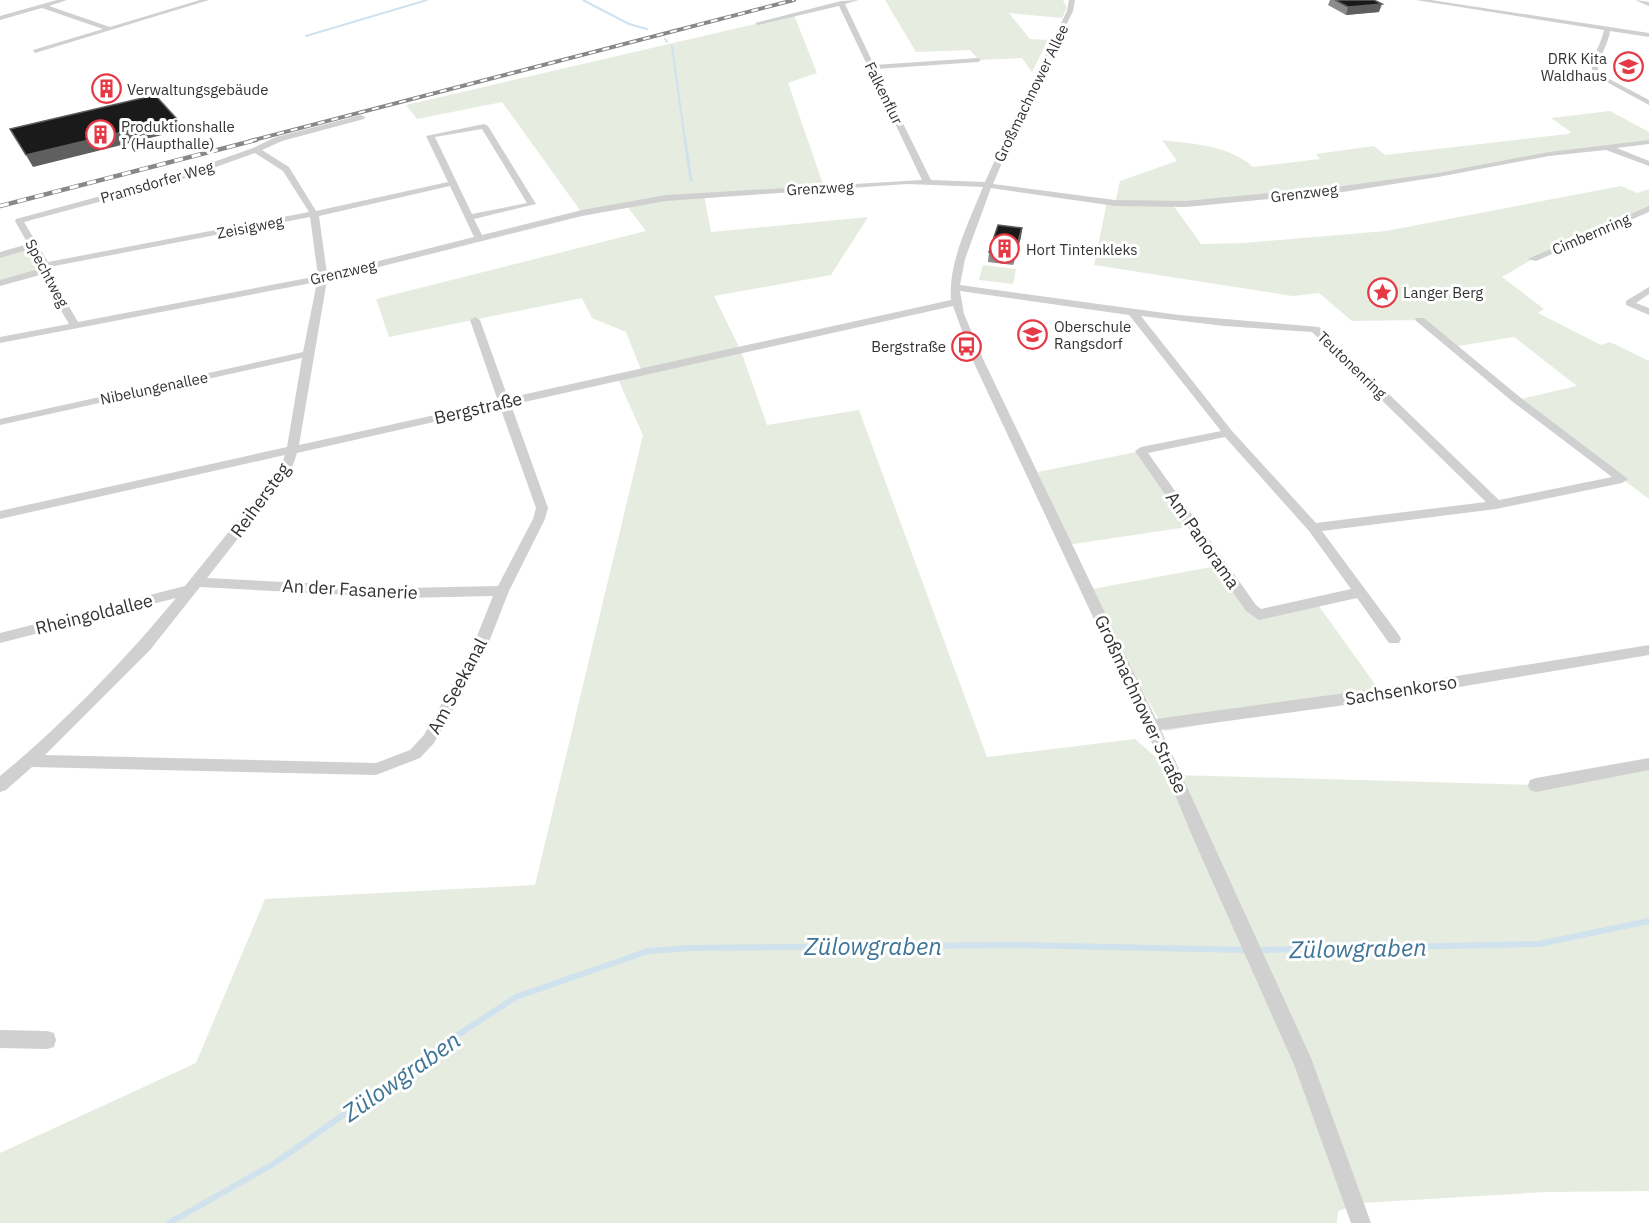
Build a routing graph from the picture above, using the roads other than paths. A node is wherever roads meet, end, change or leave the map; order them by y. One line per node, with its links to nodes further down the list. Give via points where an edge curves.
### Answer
1 (64, 0): 10 (street)
2 (206, 0): 15 (street)
3 (856, 0): 8 (street)
4 (1072, 0): 28 (street, Großmachnower Allee)
5 (1419, 0): 11 (street)
6 (1475, 0): 11 (street)
7 (1639, 0): 9 (street)
8 (841, 3): 13 (street); 19 (street, Falkenflur)
9 (1649, 4)
10 (42, 6): 12 (street); 15 (street)
11 (1496, 12): 14 (street)
12 (0, 18)
13 (758, 23)
14 (1607, 28): 16 (street); 20 (street, via 1605,43 1594,62 1596,74)
15 (110, 29): 17 (street)
16 (1649, 35)
17 (35, 51)
18 (978, 60): 19 (street)
19 (871, 67): 27 (street, Falkenflur)
20 (1649, 103)
21 (361, 117): 24 (street, Pramsdorfer Weg, via 279,139)
22 (1649, 142): 23 (street, Grenzweg)
23 (1607, 147): 25 (street); 28 (street, Grenzweg, via 1343,189 1186,204 1115,203)
24 (256, 150): 30 (street, Reihersteg, via 286,169); 32 (street, Pramsdorfer Weg, via 174,179)
25 (1649, 164)
26 (454, 183): 30 (street, Zeisigweg); 31 (street); 31 (street, via 430,136 484,126 532,204)
27 (928, 183): 28 (street, Grenzweg); 33 (street, Grenzweg, via 666,198)
28 (985, 185): 40 (street, Großmachnower Straße, via 960,256)
29 (1649, 209): 36 (street, Cimbernring)
30 (314, 214): 37 (street, Zeisigweg); 38 (street, Reihersteg)
31 (469, 217): 33 (street)
32 (19, 221): 34 (street, Spechtweg)
33 (479, 238): 38 (street, Grenzweg)
34 (32, 246): 35 (street); 37 (street, Spechtweg)
35 (0, 255)
36 (1533, 259)
37 (44, 268): 39 (street, Zeisigweg); 47 (street, Spechtweg)
38 (323, 278): 47 (street, Grenzweg); 49 (street, Reihersteg)
39 (0, 283)
40 (955, 287): 42 (street, Großmachnower Straße); 43 (street, Teutonenring)
41 (1649, 290): 44 (street, via 1629,303)
42 (956, 302): 50 (street, Bergstraße); 63 (street, Großmachnower Straße, via 998,402)
43 (1132, 312): 52 (street); 54 (street, Teutonenring, via 1315,329)
44 (1649, 312)
45 (475, 320): 50 (street, Am Seekanal)
46 (1420, 320): 54 (street, via 1622,480)
47 (75, 325): 48 (street, Grenzweg)
48 (0, 340)
49 (308, 354): 51 (street, Nibelungenallee); 53 (street, Reihersteg)
50 (503, 402): 53 (street, Bergstraße); 58 (street, Am Seekanal, via 542,508)
51 (0, 422)
52 (1228, 433): 56 (street); 59 (street, Am Panorama, via 1141,451 1251,608 1260,615)
53 (292, 450): 55 (street, Bergstraße); 57 (street, Reihersteg, via 287,468)
54 (1496, 505): 56 (street)
55 (0, 515)
56 (1313, 528): 59 (street)
57 (193, 586): 58 (street, An der Fasanerie); 60 (street, Rheingoldallee); 64 (street, Reihersteg, via 146,646)
58 (502, 591): 64 (street, Am Seekanal, via 478,652 446,713 415,754 398,762 376,769)
59 (1360, 592): 61 (street)
60 (0, 638)
61 (1394, 639)
62 (1649, 650): 63 (street, Sachsenkorso, via 1382,694)
63 (1152, 725): 70 (street, Großmachnower Straße, via 1304,1065)
64 (29, 760): 66 (street, Reihersteg)
65 (1649, 764): 67 (street)
66 (1, 783)
67 (1536, 784)
68 (0, 1039): 69 (street)
69 (47, 1040)
70 (1360, 1223)

